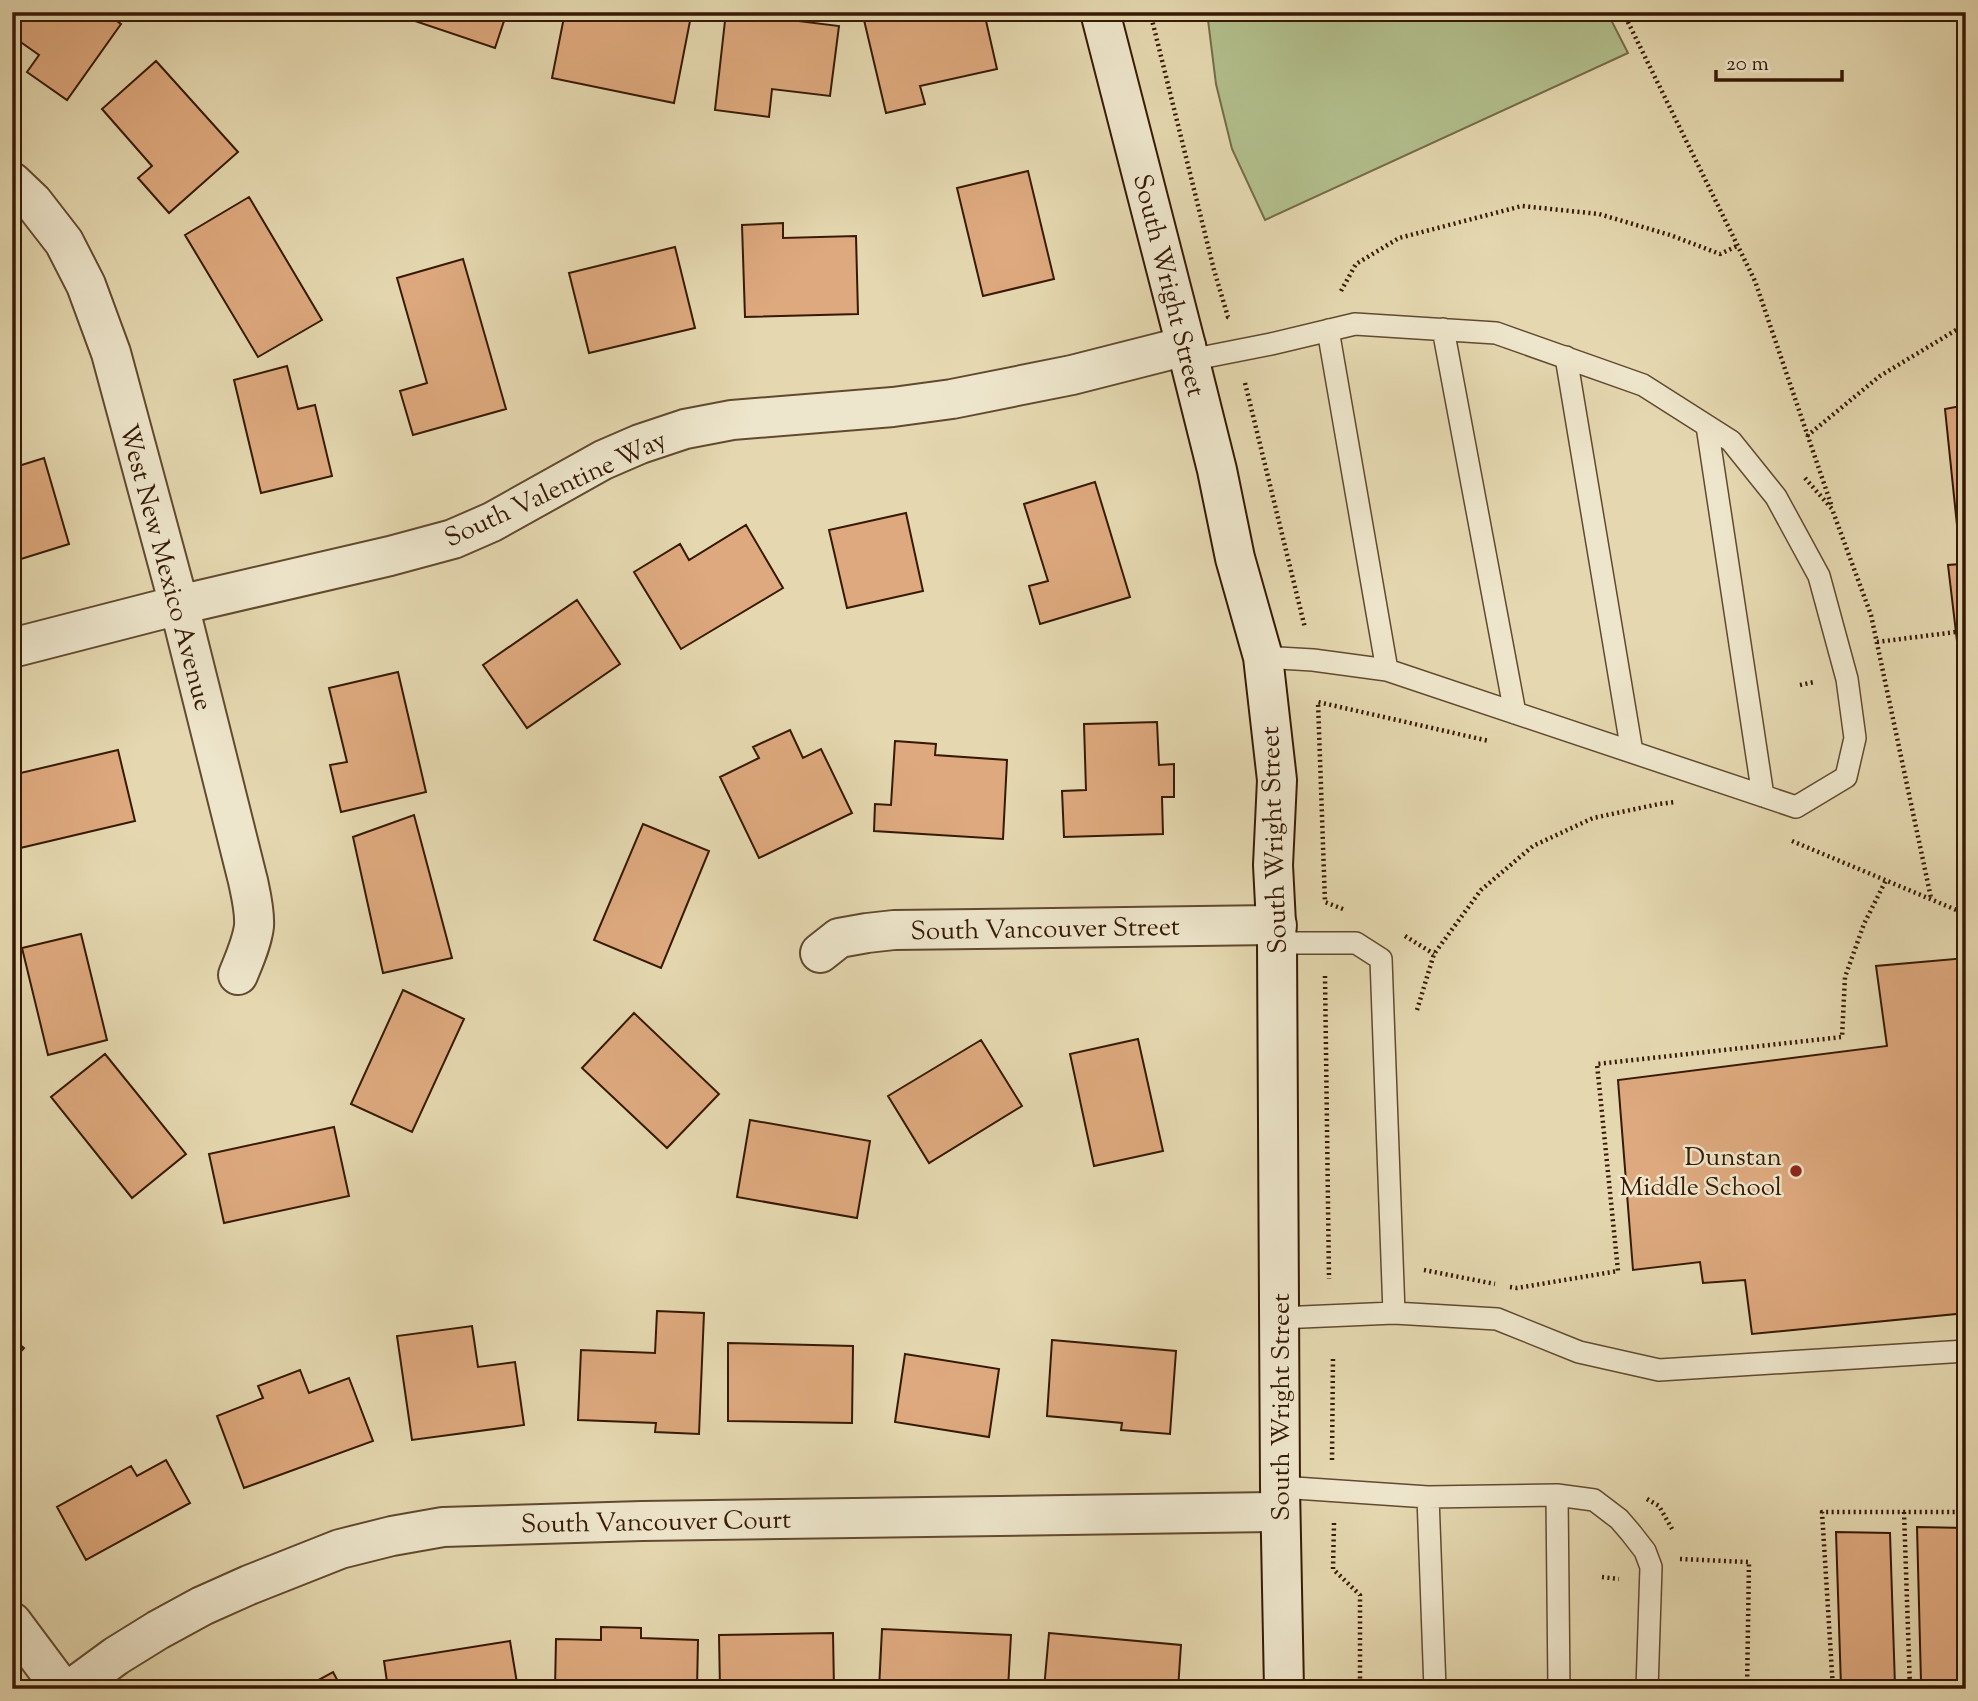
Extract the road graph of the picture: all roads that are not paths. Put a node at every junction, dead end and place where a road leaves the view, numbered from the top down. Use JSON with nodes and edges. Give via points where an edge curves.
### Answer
{"nodes":[{"id":1,"x":1100,"y":12,"type":"edge"},
{"id":2,"x":12,"y":182,"type":"edge"},
{"id":3,"x":1443,"y":329,"type":"junction"},
{"id":4,"x":1328,"y":330,"type":"junction"},
{"id":5,"x":1188,"y":353,"type":"junction"},
{"id":6,"x":1566,"y":358,"type":"junction"},
{"id":7,"x":1707,"y":426,"type":"junction"},
{"id":8,"x":179,"y":605,"type":"junction"},
{"id":9,"x":12,"y":648,"type":"edge"},
{"id":10,"x":1263,"y":657,"type":"junction"},
{"id":11,"x":1387,"y":670,"type":"junction"},
{"id":12,"x":1515,"y":713,"type":"junction"},
{"id":13,"x":1632,"y":752,"type":"junction"},
{"id":14,"x":1763,"y":796,"type":"junction"},
{"id":15,"x":1277,"y":934,"type":"junction"},
{"id":16,"x":820,"y":953,"type":"dead end"},
{"id":17,"x":238,"y":975,"type":"dead end"},
{"id":18,"x":1394,"y":1312,"type":"junction"},
{"id":19,"x":1279,"y":1318,"type":"junction"},
{"id":20,"x":1966,"y":1351,"type":"edge"},
{"id":21,"x":1428,"y":1496,"type":"junction"},
{"id":22,"x":1557,"y":1496,"type":"junction"},
{"id":23,"x":1280,"y":1500,"type":"junction"},
{"id":24,"x":12,"y":1622,"type":"edge"},
{"id":25,"x":62,"y":1689,"type":"edge"},
{"id":26,"x":71,"y":1689,"type":"edge"},
{"id":27,"x":1284,"y":1689,"type":"edge"},
{"id":28,"x":1435,"y":1689,"type":"edge"},
{"id":29,"x":1559,"y":1689,"type":"edge"},
{"id":30,"x":1647,"y":1689,"type":"edge"}],
"edges":[{"from":1,"to":5,"type":"street","name":"South Wright Street"},
{"from":2,"to":8,"type":"street","name":"West New Mexico Avenue","via":[[64,242],[86,285],[111,352]]},
{"from":3,"to":4,"type":"lane","via":[[1354,324]]},
{"from":3,"to":6,"type":"lane","via":[[1496,333]]},
{"from":3,"to":12,"type":"lane"},
{"from":4,"to":5,"type":"lane","via":[[1271,344]]},
{"from":4,"to":11,"type":"lane"},
{"from":5,"to":8,"type":"street","name":"South Valentine Way","via":[[952,400],[732,419],[685,429],[603,460],[453,539]]},
{"from":5,"to":10,"type":"street","name":"South Wright Street"},
{"from":6,"to":7,"type":"lane","via":[[1643,385]]},
{"from":6,"to":13,"type":"lane"},
{"from":7,"to":14,"type":"lane"},
{"from":7,"to":14,"type":"lane","via":[[1731,441],[1776,497],[1819,576],[1847,679],[1854,738],[1846,777],[1796,807]]},
{"from":8,"to":9,"type":"street","name":"South Valentine Way"},
{"from":8,"to":17,"type":"street","name":"West New Mexico Avenue","via":[[253,907],[254,927]]},
{"from":10,"to":11,"type":"lane"},
{"from":10,"to":15,"type":"street","name":"South Wright Street","via":[[1277,780],[1273,865]]},
{"from":11,"to":12,"type":"lane"},
{"from":12,"to":13,"type":"lane"},
{"from":13,"to":14,"type":"lane"},
{"from":15,"to":16,"type":"street","name":"South Vancouver Street","via":[[894,930],[839,938]]},
{"from":15,"to":18,"type":"lane","via":[[1356,943],[1381,959]]},
{"from":15,"to":19,"type":"street","name":"South Wright Street"},
{"from":18,"to":19,"type":"lane"},
{"from":18,"to":20,"type":"lane","via":[[1497,1319],[1579,1352],[1659,1370]]},
{"from":19,"to":23,"type":"street","name":"South Wright Street"},
{"from":21,"to":22,"type":"lane"},
{"from":21,"to":23,"type":"lane","via":[[1334,1490]]},
{"from":21,"to":28,"type":"lane"},
{"from":22,"to":29,"type":"lane"},
{"from":22,"to":30,"type":"lane","via":[[1594,1500],[1619,1518],[1645,1551],[1651,1567]]},
{"from":23,"to":26,"type":"street","name":"South Vancouver Court","via":[[443,1527],[340,1549],[250,1585],[158,1630]]},
{"from":23,"to":27,"type":"street","name":"South Wright Street"},
{"from":24,"to":25,"type":"street"}]}
